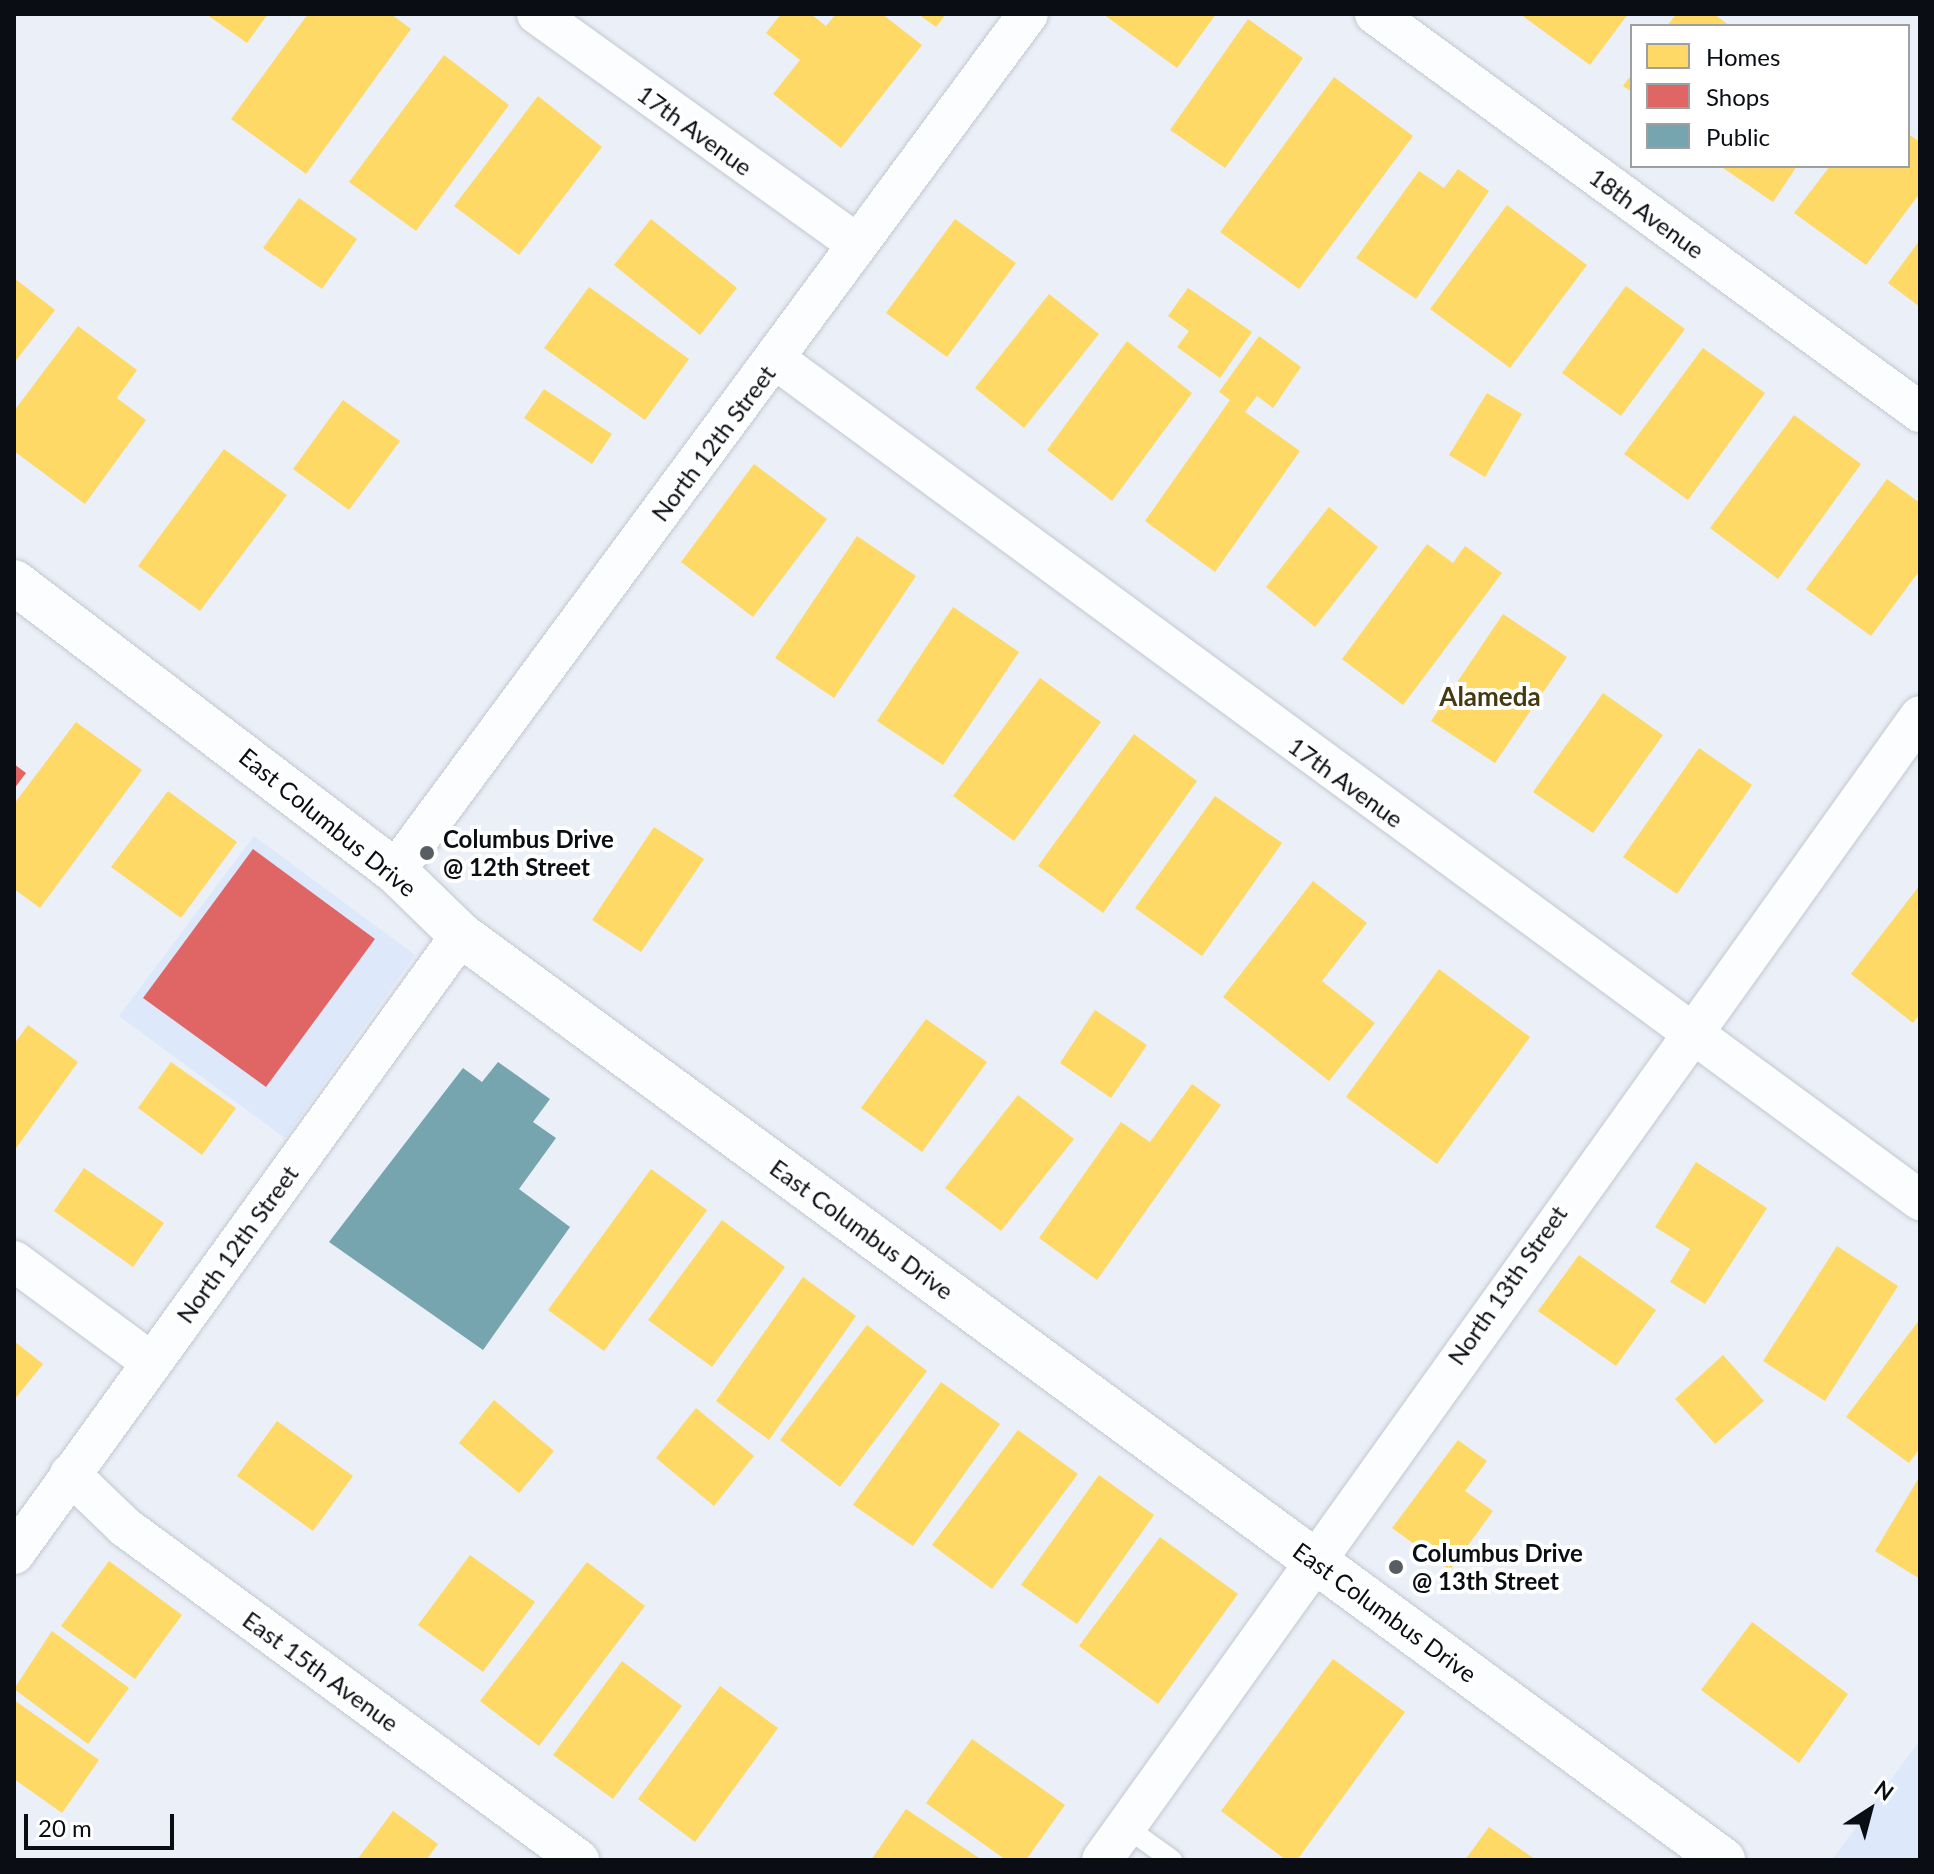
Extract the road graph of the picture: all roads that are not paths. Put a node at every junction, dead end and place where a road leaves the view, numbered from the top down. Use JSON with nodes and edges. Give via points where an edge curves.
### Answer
{"nodes":[{"id":1,"x":537,"y":14,"type":"edge"},
{"id":2,"x":1028,"y":14,"type":"edge"},
{"id":3,"x":1375,"y":14,"type":"edge"},
{"id":4,"x":856,"y":243,"type":"junction"},
{"id":5,"x":775,"y":359,"type":"junction"},
{"id":6,"x":1920,"y":412,"type":"edge"},
{"id":7,"x":14,"y":582,"type":"edge"},
{"id":8,"x":1920,"y":716,"type":"edge"},
{"id":9,"x":395,"y":871,"type":"junction"},
{"id":10,"x":461,"y":935,"type":"junction"},
{"id":11,"x":1688,"y":1031,"type":"junction"},
{"id":12,"x":1920,"y":1200,"type":"edge"},
{"id":13,"x":14,"y":1261,"type":"edge"},
{"id":14,"x":151,"y":1362,"type":"junction"},
{"id":15,"x":70,"y":1474,"type":"junction"},
{"id":16,"x":14,"y":1554,"type":"edge"},
{"id":17,"x":1313,"y":1559,"type":"junction"},
{"id":18,"x":1126,"y":1827,"type":"junction"},
{"id":19,"x":579,"y":1860,"type":"edge"},
{"id":20,"x":1102,"y":1860,"type":"edge"},
{"id":21,"x":1172,"y":1860,"type":"edge"},
{"id":22,"x":1723,"y":1860,"type":"edge"}],
"edges":[{"from":1,"to":4,"type":"street","name":"17th Avenue"},
{"from":2,"to":4,"type":"street","name":"North 12th Street"},
{"from":3,"to":6,"type":"street","name":"18th Avenue"},
{"from":4,"to":5,"type":"street","name":"North 12th Street"},
{"from":5,"to":9,"type":"street","name":"North 12th Street"},
{"from":5,"to":11,"type":"street","name":"17th Avenue"},
{"from":7,"to":9,"type":"main road","name":"East Columbus Drive"},
{"from":8,"to":11,"type":"street","name":"North 13th Street"},
{"from":9,"to":10,"type":"main road","name":"East Columbus Drive"},
{"from":10,"to":14,"type":"street","name":"North 12th Street"},
{"from":10,"to":17,"type":"main road","name":"East Columbus Drive"},
{"from":11,"to":12,"type":"street","name":"17th Avenue"},
{"from":11,"to":17,"type":"street","name":"North 13th Street"},
{"from":13,"to":14,"type":"street"},
{"from":14,"to":15,"type":"street","name":"North 12th Street"},
{"from":15,"to":16,"type":"street","name":"North 12th Street"},
{"from":15,"to":19,"type":"street","name":"East 15th Avenue","via":[[125,1527]]},
{"from":17,"to":18,"type":"street","name":"North 13th Street"},
{"from":17,"to":22,"type":"main road","name":"East Columbus Drive"},
{"from":18,"to":20,"type":"street","name":"North 13th Street"},
{"from":18,"to":21,"type":"lane"}]}
